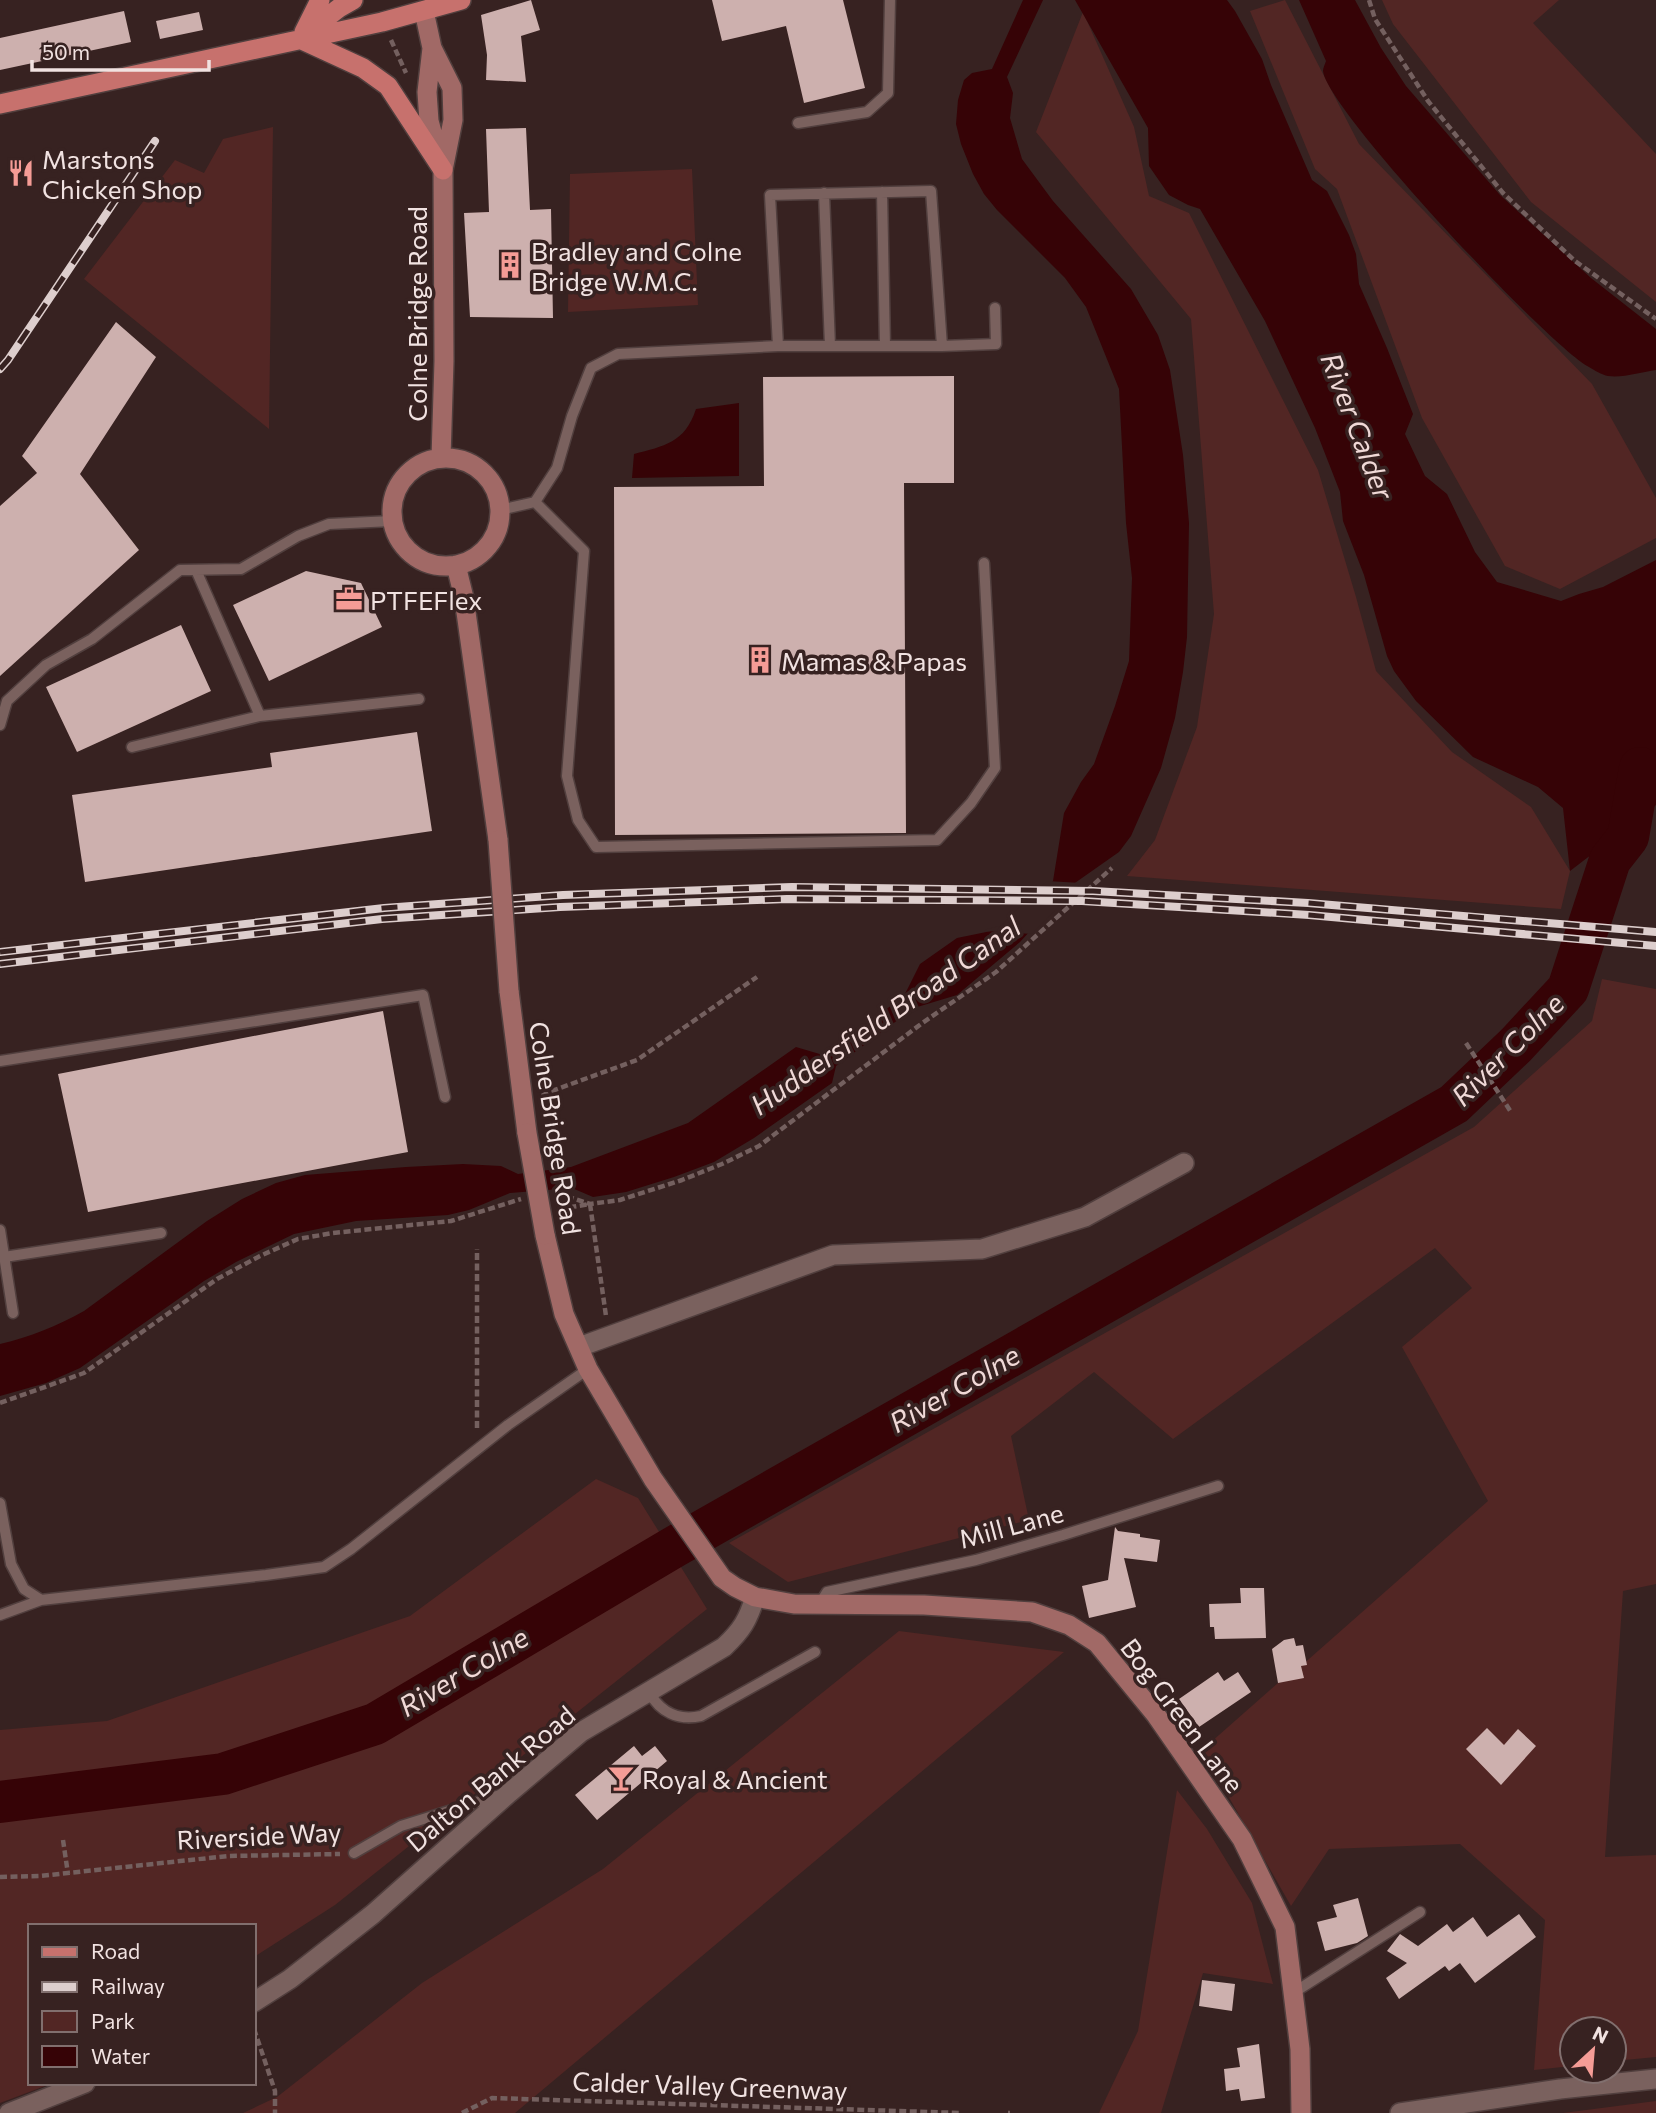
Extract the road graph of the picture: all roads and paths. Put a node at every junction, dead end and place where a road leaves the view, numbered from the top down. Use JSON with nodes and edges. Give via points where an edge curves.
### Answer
{"nodes":[{"id":1,"x":320,"y":0,"type":"edge"},
{"id":2,"x":353,"y":0,"type":"edge"},
{"id":3,"x":461,"y":0,"type":"edge"},
{"id":4,"x":890,"y":0,"type":"edge"},
{"id":5,"x":1369,"y":0,"type":"edge"},
{"id":6,"x":421,"y":6,"type":"edge"},
{"id":7,"x":300,"y":39,"type":"junction"},
{"id":8,"x":0,"y":104,"type":"edge"},
{"id":9,"x":798,"y":123,"type":"dead end"},
{"id":10,"x":443,"y":170,"type":"junction"},
{"id":11,"x":882,"y":192,"type":"junction"},
{"id":12,"x":824,"y":193,"type":"junction"},
{"id":13,"x":995,"y":308,"type":"dead end"},
{"id":14,"x":1656,"y":318,"type":"edge"},
{"id":15,"x":942,"y":345,"type":"junction"},
{"id":16,"x":778,"y":346,"type":"junction"},
{"id":17,"x":830,"y":346,"type":"junction"},
{"id":18,"x":885,"y":346,"type":"junction"},
{"id":19,"x":441,"y":458,"type":"junction"},
{"id":20,"x":535,"y":502,"type":"junction"},
{"id":21,"x":500,"y":510,"type":"junction"},
{"id":22,"x":393,"y":521,"type":"junction"},
{"id":23,"x":984,"y":563,"type":"dead end"},
{"id":24,"x":456,"y":565,"type":"junction"},
{"id":25,"x":196,"y":570,"type":"junction"},
{"id":26,"x":419,"y":699,"type":"dead end"},
{"id":27,"x":260,"y":716,"type":"junction"},
{"id":28,"x":0,"y":725,"type":"edge"},
{"id":29,"x":132,"y":747,"type":"dead end"},
{"id":30,"x":1112,"y":868,"type":"dead end"},
{"id":31,"x":757,"y":977,"type":"dead end"},
{"id":32,"x":1466,"y":1043,"type":"dead end"},
{"id":33,"x":0,"y":1061,"type":"edge"},
{"id":34,"x":445,"y":1097,"type":"dead end"},
{"id":35,"x":524,"y":1108,"type":"junction"},
{"id":36,"x":1511,"y":1112,"type":"dead end"},
{"id":37,"x":1184,"y":1163,"type":"dead end"},
{"id":38,"x":548,"y":1195,"type":"dead end"},
{"id":39,"x":524,"y":1198,"type":"dead end"},
{"id":40,"x":590,"y":1204,"type":"junction"},
{"id":41,"x":561,"y":1209,"type":"dead end"},
{"id":42,"x":0,"y":1230,"type":"edge"},
{"id":43,"x":161,"y":1233,"type":"dead end"},
{"id":44,"x":477,"y":1249,"type":"dead end"},
{"id":45,"x":4,"y":1257,"type":"junction"},
{"id":46,"x":13,"y":1313,"type":"dead end"},
{"id":47,"x":609,"y":1336,"type":"junction"},
{"id":48,"x":579,"y":1347,"type":"junction"},
{"id":49,"x":588,"y":1369,"type":"junction"},
{"id":50,"x":0,"y":1403,"type":"edge"},
{"id":51,"x":477,"y":1450,"type":"junction"},
{"id":52,"x":1218,"y":1486,"type":"dead end"},
{"id":53,"x":1,"y":1503,"type":"edge"},
{"id":54,"x":755,"y":1597,"type":"junction"},
{"id":55,"x":41,"y":1600,"type":"junction"},
{"id":56,"x":794,"y":1604,"type":"joint"},
{"id":57,"x":819,"y":1605,"type":"junction"},
{"id":58,"x":0,"y":1615,"type":"edge"},
{"id":59,"x":815,"y":1652,"type":"dead end"},
{"id":60,"x":649,"y":1692,"type":"junction"},
{"id":61,"x":509,"y":1793,"type":"junction"},
{"id":62,"x":62,"y":1840,"type":"dead end"},
{"id":63,"x":355,"y":1853,"type":"joint"},
{"id":64,"x":68,"y":1874,"type":"junction"},
{"id":65,"x":0,"y":1877,"type":"edge"},
{"id":66,"x":1420,"y":1912,"type":"dead end"},
{"id":67,"x":1293,"y":1993,"type":"junction"},
{"id":68,"x":256,"y":2001,"type":"edge"},
{"id":69,"x":256,"y":2035,"type":"edge"},
{"id":70,"x":1656,"y":2079,"type":"edge"},
{"id":71,"x":80,"y":2085,"type":"edge"},
{"id":72,"x":9,"y":2113,"type":"edge"},
{"id":73,"x":275,"y":2113,"type":"edge"},
{"id":74,"x":462,"y":2113,"type":"edge"},
{"id":75,"x":960,"y":2113,"type":"edge"},
{"id":76,"x":1301,"y":2113,"type":"edge"},
{"id":77,"x":1400,"y":2113,"type":"edge"}],
"edges":[{"from":1,"to":7,"type":"main road"},
{"from":2,"to":7,"type":"main road"},
{"from":3,"to":6,"type":"main road"},
{"from":4,"to":9,"type":"lane","via":[[888,93],[867,112]]},
{"from":5,"to":14,"type":"path","via":[[1376,19],[1428,101],[1503,193],[1575,261]]},
{"from":6,"to":7,"type":"main road","via":[[382,22]]},
{"from":6,"to":10,"type":"main road","name":"Colne Bridge Road","via":[[432,48],[429,121]]},
{"from":7,"to":8,"type":"main road"},
{"from":7,"to":10,"type":"main road","via":[[363,68],[388,86]]},
{"from":10,"to":19,"type":"main road","name":"Colne Bridge Road"},
{"from":11,"to":12,"type":"lane"},
{"from":11,"to":15,"type":"lane","via":[[931,191]]},
{"from":11,"to":18,"type":"lane"},
{"from":12,"to":16,"type":"lane","via":[[770,195]]},
{"from":12,"to":17,"type":"lane"},
{"from":13,"to":15,"type":"lane","via":[[996,344]]},
{"from":15,"to":18,"type":"lane"},
{"from":16,"to":17,"type":"lane"},
{"from":16,"to":20,"type":"lane","via":[[618,354],[590,368],[557,468]]},
{"from":17,"to":18,"type":"lane"},
{"from":19,"to":21,"type":"main road","name":"Colne Bridge Road","via":[[471,465],[486,476]]},
{"from":19,"to":22,"type":"main road","name":"Colne Bridge Road","via":[[420,465],[397,488]]},
{"from":20,"to":21,"type":"lane"},
{"from":20,"to":23,"type":"lane","via":[[584,551],[567,776],[578,820],[596,847],[937,840],[995,768]]},
{"from":21,"to":24,"type":"main road","via":[[496,532],[483,551]]},
{"from":22,"to":24,"type":"main road","via":[[408,551],[422,561]]},
{"from":22,"to":25,"type":"lane","via":[[329,524],[241,569]]},
{"from":24,"to":35,"type":"main road","name":"Colne Bridge Road","bridge":true,"via":[[498,840],[509,990]]},
{"from":25,"to":27,"type":"lane"},
{"from":25,"to":28,"type":"lane","via":[[180,570],[92,639],[46,665],[7,701]]},
{"from":26,"to":27,"type":"lane"},
{"from":27,"to":29,"type":"lane"},
{"from":30,"to":40,"type":"path","via":[[996,972],[759,1146],[682,1180],[621,1200]]},
{"from":31,"to":35,"type":"path","via":[[637,1060],[550,1092]]},
{"from":32,"to":36,"type":"path"},
{"from":33,"to":34,"type":"lane","via":[[423,995]]},
{"from":35,"to":48,"type":"main road","name":"Colne Bridge Road","bridge":true,"via":[[545,1236],[565,1314]]},
{"from":37,"to":47,"type":"street","via":[[1085,1217],[982,1249],[833,1255]]},
{"from":38,"to":40,"type":"path","via":[[560,1193]]},
{"from":39,"to":50,"type":"path","via":[[451,1221],[298,1239],[217,1279],[84,1373]]},
{"from":40,"to":41,"type":"path"},
{"from":40,"to":47,"type":"path"},
{"from":42,"to":45,"type":"lane"},
{"from":43,"to":45,"type":"lane"},
{"from":44,"to":51,"type":"path"},
{"from":45,"to":46,"type":"lane"},
{"from":47,"to":48,"type":"street"},
{"from":48,"to":49,"type":"main road","name":"Colne Bridge Road"},
{"from":49,"to":51,"type":"lane"},
{"from":49,"to":54,"type":"main road","name":"Colne Bridge Road","via":[[653,1479],[722,1578]]},
{"from":51,"to":55,"type":"lane","via":[[324,1567]]},
{"from":52,"to":57,"type":"lane","name":"Mill Lane","via":[[976,1560],[827,1592]]},
{"from":53,"to":55,"type":"lane","via":[[11,1564],[24,1589]]},
{"from":54,"to":56,"type":"main road","name":"Colne Bridge Road"},
{"from":54,"to":60,"type":"street","name":"Dalton Bank Road","via":[[748,1620],[724,1647]]},
{"from":55,"to":58,"type":"lane"},
{"from":56,"to":57,"type":"main road","name":"Bog Green Lane"},
{"from":57,"to":67,"type":"main road","name":"Bog Green Lane","via":[[1032,1612],[1069,1625],[1097,1643],[1156,1714],[1242,1839],[1285,1927]]},
{"from":59,"to":60,"type":"lane","via":[[701,1716],[685,1718],[663,1710]]},
{"from":60,"to":61,"type":"street","name":"Dalton Bank Road","via":[[581,1732]]},
{"from":61,"to":63,"type":"lane","name":"Riverside Way","via":[[401,1826]]},
{"from":61,"to":68,"type":"street","name":"Dalton Bank Road","via":[[373,1914]]},
{"from":62,"to":64,"type":"path"},
{"from":63,"to":64,"type":"path","name":"Riverside Way","via":[[228,1856]]},
{"from":64,"to":65,"type":"path","name":"Riverside Way"},
{"from":66,"to":67,"type":"lane"},
{"from":67,"to":76,"type":"main road","name":"Bog Green Lane"},
{"from":69,"to":73,"type":"path","via":[[275,2091]]},
{"from":70,"to":77,"type":"street"},
{"from":71,"to":72,"type":"street"},
{"from":74,"to":75,"type":"path","name":"Calder Valley Greenway","via":[[492,2098]]}]}
